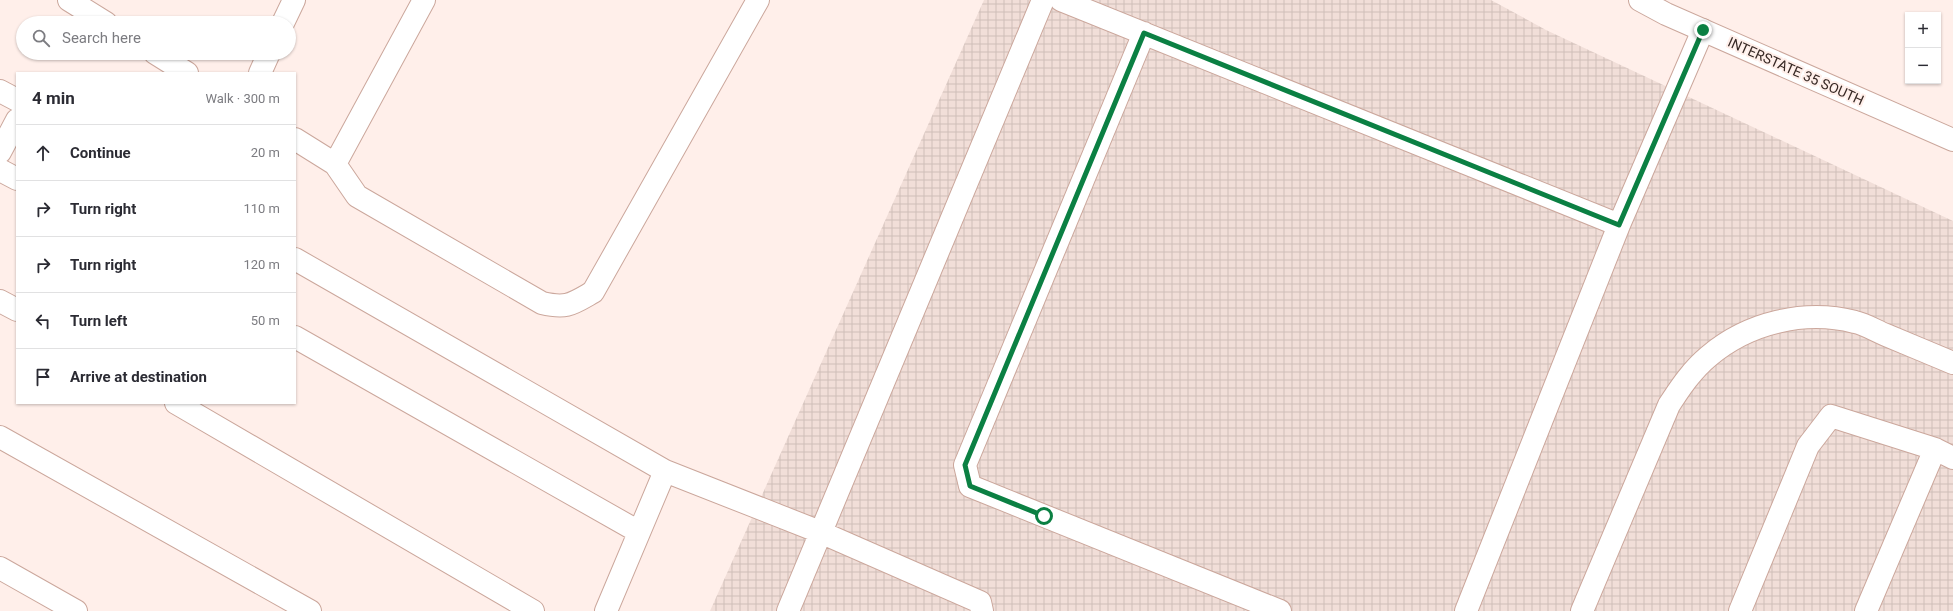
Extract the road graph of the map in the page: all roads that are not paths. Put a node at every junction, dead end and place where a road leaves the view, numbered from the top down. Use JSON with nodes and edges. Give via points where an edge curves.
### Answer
{"nodes":[{"id":1,"x":69,"y":0,"type":"edge"},
{"id":2,"x":294,"y":0,"type":"edge"},
{"id":3,"x":424,"y":0,"type":"edge"},
{"id":4,"x":758,"y":0,"type":"edge"},
{"id":5,"x":1043,"y":0,"type":"edge"},
{"id":6,"x":1061,"y":0,"type":"edge"},
{"id":7,"x":1640,"y":0,"type":"edge"},
{"id":8,"x":95,"y":16,"type":"edge"},
{"id":9,"x":286,"y":16,"type":"edge"},
{"id":10,"x":1703,"y":30,"type":"junction"},
{"id":11,"x":1144,"y":33,"type":"junction"},
{"id":12,"x":166,"y":60,"type":"edge"},
{"id":13,"x":266,"y":60,"type":"edge"},
{"id":14,"x":185,"y":72,"type":"edge"},
{"id":15,"x":260,"y":72,"type":"edge"},
{"id":16,"x":0,"y":91,"type":"edge"},
{"id":17,"x":16,"y":99,"type":"edge"},
{"id":18,"x":16,"y":122,"type":"edge"},
{"id":19,"x":296,"y":140,"type":"edge"},
{"id":20,"x":1953,"y":140,"type":"edge"},
{"id":21,"x":0,"y":152,"type":"edge"},
{"id":22,"x":335,"y":164,"type":"junction"},
{"id":23,"x":0,"y":170,"type":"edge"},
{"id":24,"x":16,"y":178,"type":"edge"},
{"id":25,"x":1619,"y":225,"type":"junction"},
{"id":26,"x":296,"y":260,"type":"edge"},
{"id":27,"x":0,"y":300,"type":"edge"},
{"id":28,"x":16,"y":309,"type":"edge"},
{"id":29,"x":296,"y":338,"type":"edge"},
{"id":30,"x":1953,"y":363,"type":"edge"},
{"id":31,"x":178,"y":404,"type":"edge"},
{"id":32,"x":0,"y":437,"type":"edge"},
{"id":33,"x":1944,"y":453,"type":"edge"},
{"id":34,"x":665,"y":471,"type":"junction"},
{"id":35,"x":639,"y":532,"type":"junction"},
{"id":36,"x":820,"y":532,"type":"junction"},
{"id":37,"x":0,"y":568,"type":"edge"},
{"id":38,"x":76,"y":611,"type":"edge"},
{"id":39,"x":310,"y":611,"type":"edge"},
{"id":40,"x":533,"y":611,"type":"edge"},
{"id":41,"x":606,"y":611,"type":"edge"},
{"id":42,"x":788,"y":611,"type":"edge"},
{"id":43,"x":982,"y":611,"type":"edge"},
{"id":44,"x":1280,"y":611,"type":"edge"},
{"id":45,"x":1466,"y":611,"type":"edge"},
{"id":46,"x":1582,"y":611,"type":"edge"},
{"id":47,"x":1740,"y":611,"type":"edge"},
{"id":48,"x":1866,"y":611,"type":"edge"}],
"edges":[{"from":1,"to":8,"type":"main road"},
{"from":2,"to":9,"type":"main road"},
{"from":3,"to":22,"type":"main road"},
{"from":4,"to":22,"type":"main road","via":[[593,292],[573,303],[559,307],[542,303],[357,196]]},
{"from":5,"to":36,"type":"main road"},
{"from":6,"to":11,"type":"main road"},
{"from":7,"to":10,"type":"main road","name":"INTERSTATE 35 SOUTH"},
{"from":10,"to":20,"type":"main road","name":"INTERSTATE 35 SOUTH"},
{"from":10,"to":25,"type":"main road"},
{"from":11,"to":25,"type":"main road"},
{"from":11,"to":44,"type":"main road","via":[[965,465],[970,486]]},
{"from":12,"to":14,"type":"main road"},
{"from":13,"to":15,"type":"main road"},
{"from":16,"to":17,"type":"main road"},
{"from":18,"to":21,"type":"main road"},
{"from":19,"to":22,"type":"main road"},
{"from":23,"to":24,"type":"main road"},
{"from":25,"to":45,"type":"main road"},
{"from":26,"to":34,"type":"main road"},
{"from":27,"to":28,"type":"main road"},
{"from":29,"to":35,"type":"main road"},
{"from":30,"to":46,"type":"main road","via":[[1855,322],[1821,318],[1789,319],[1760,326],[1732,339],[1703,361],[1685,381],[1669,406]]},
{"from":31,"to":40,"type":"main road"},
{"from":32,"to":39,"type":"main road"},
{"from":33,"to":47,"type":"main road","via":[[1831,416],[1808,446]]},
{"from":33,"to":48,"type":"main road"},
{"from":34,"to":35,"type":"main road"},
{"from":34,"to":36,"type":"main road"},
{"from":35,"to":41,"type":"main road"},
{"from":36,"to":42,"type":"main road"},
{"from":36,"to":43,"type":"main road","via":[[980,602]]},
{"from":37,"to":38,"type":"main road"}]}
